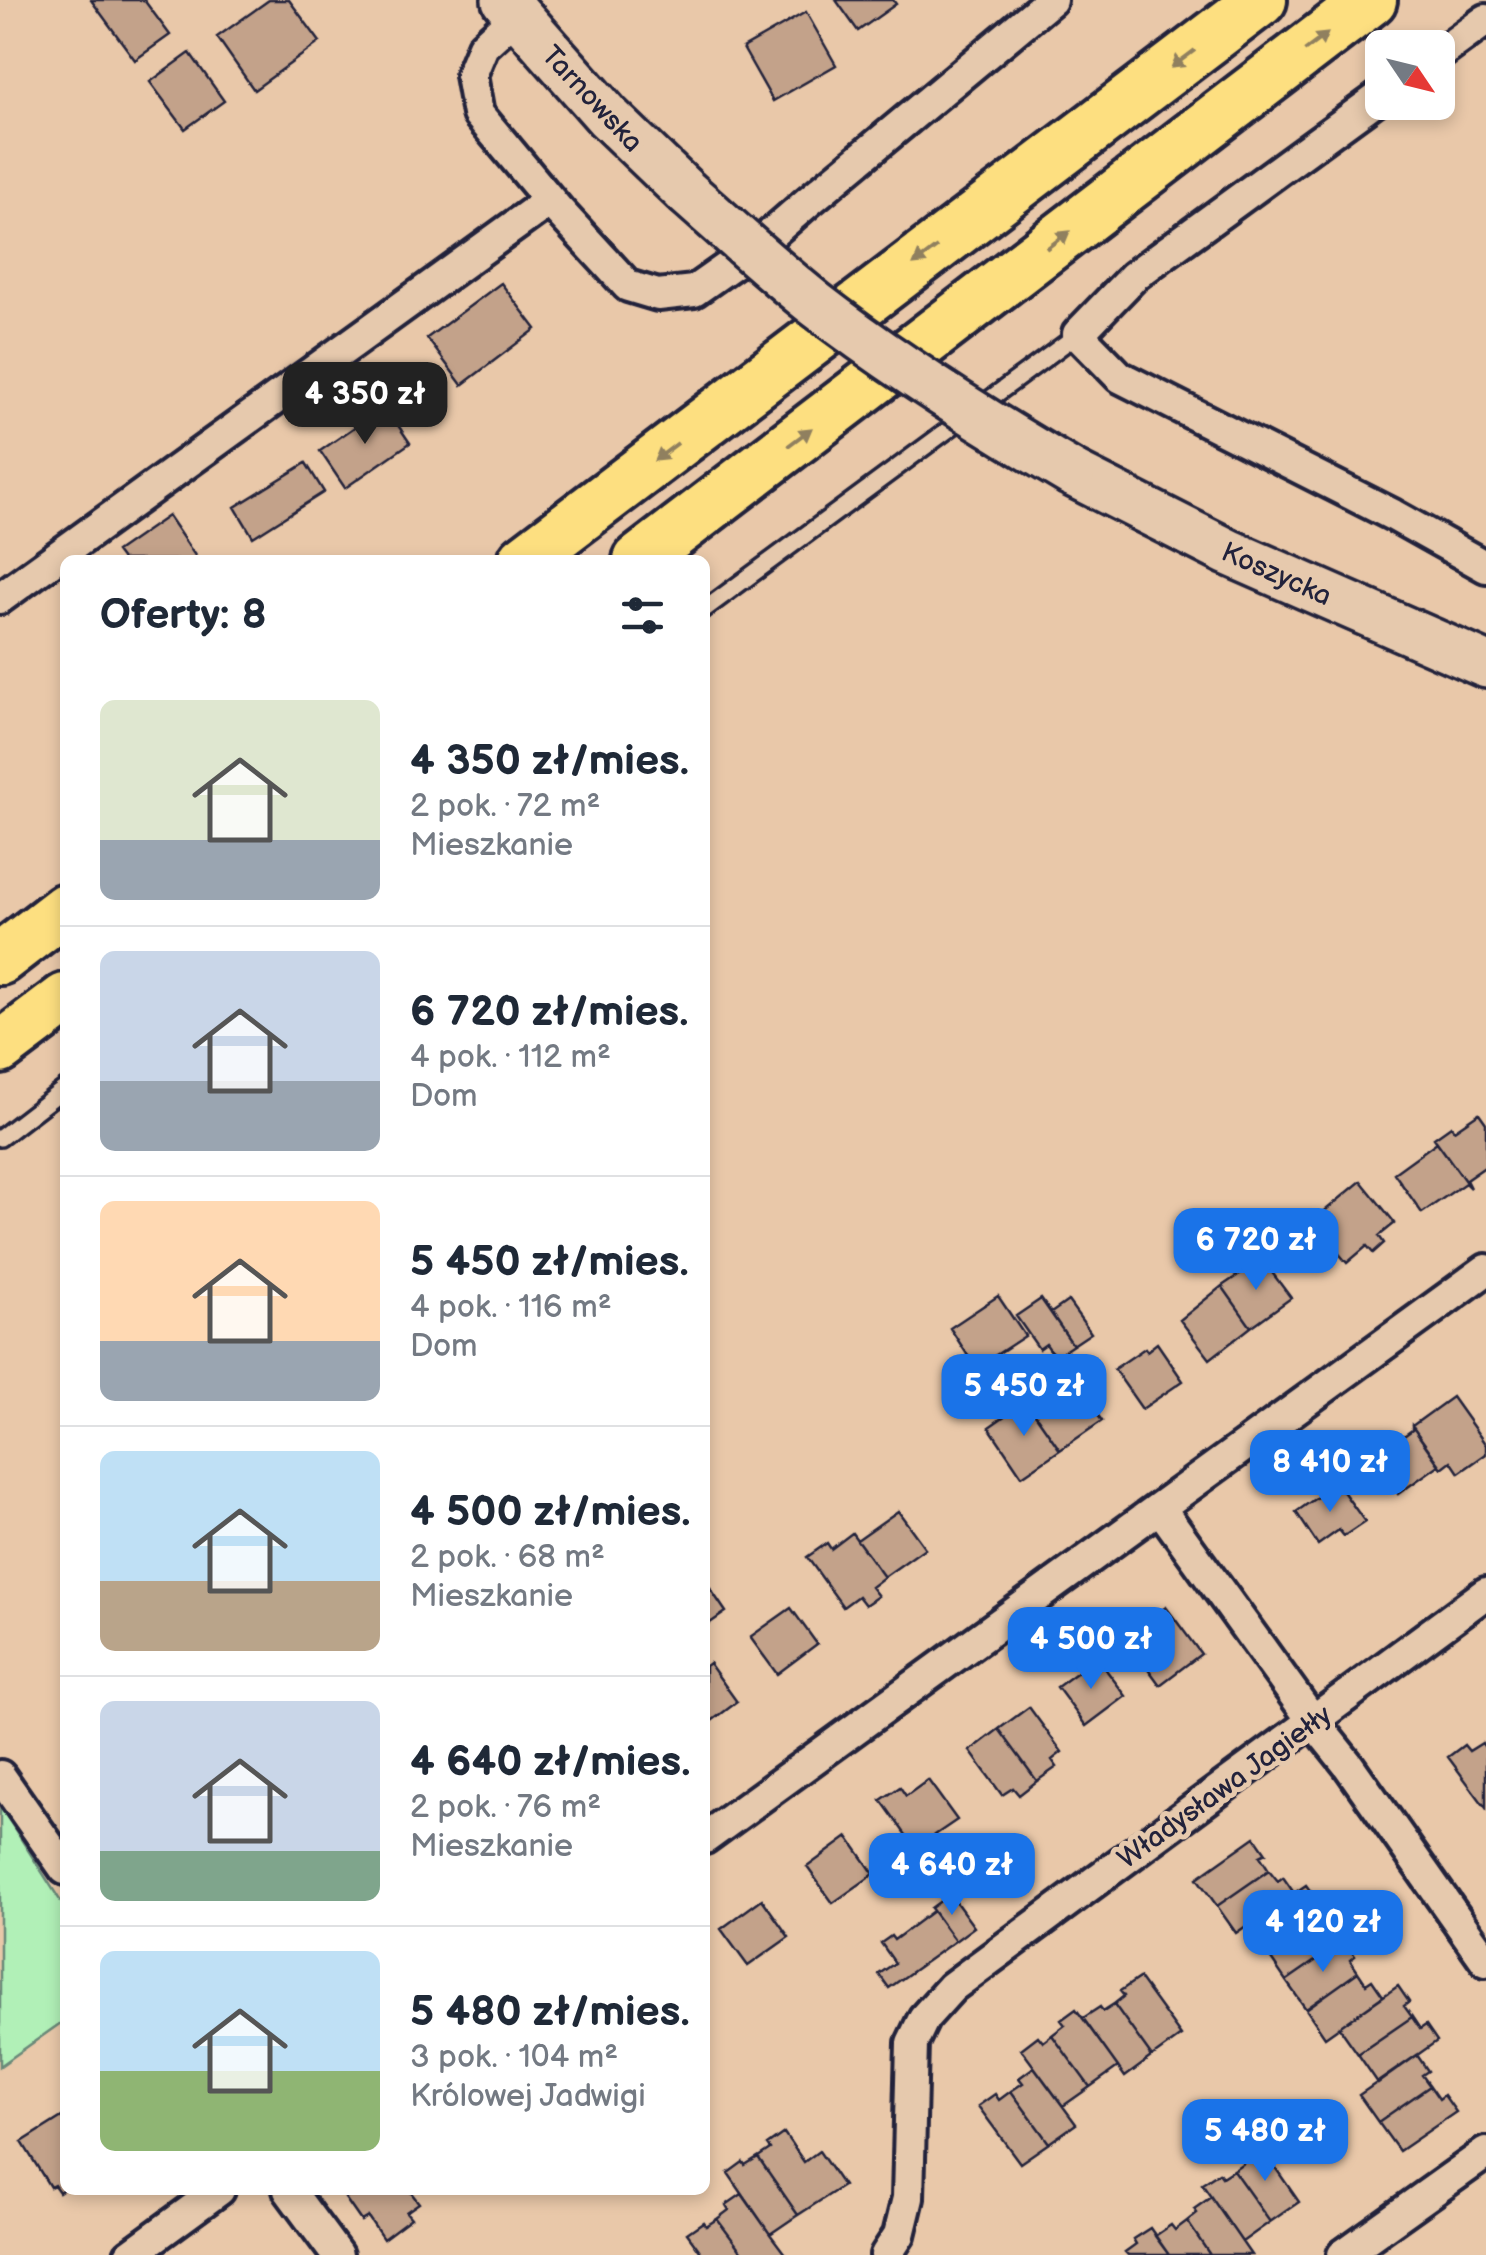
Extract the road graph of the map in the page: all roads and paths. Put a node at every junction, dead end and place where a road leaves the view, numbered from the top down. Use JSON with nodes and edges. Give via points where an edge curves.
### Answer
{"nodes":[{"id":1,"x":1051,"y":0,"type":"edge"},
{"id":2,"x":1261,"y":0,"type":"edge"},
{"id":3,"x":1371,"y":0,"type":"edge"},
{"id":4,"x":510,"y":7,"type":"edge"},
{"id":5,"x":1486,"y":20,"type":"edge"},
{"id":6,"x":1455,"y":43,"type":"edge"},
{"id":7,"x":1365,"y":107,"type":"edge"},
{"id":8,"x":550,"y":200,"type":"junction"},
{"id":9,"x":1078,"y":334,"type":"junction"},
{"id":10,"x":1072,"y":473,"type":"joint"},
{"id":11,"x":531,"y":555,"type":"edge"},
{"id":12,"x":646,"y":555,"type":"edge"},
{"id":13,"x":1486,"y":567,"type":"edge"},
{"id":14,"x":0,"y":598,"type":"edge"},
{"id":15,"x":710,"y":605,"type":"edge"},
{"id":16,"x":1486,"y":665,"type":"edge"},
{"id":17,"x":60,"y":913,"type":"edge"},
{"id":18,"x":0,"y":958,"type":"edge"},
{"id":19,"x":60,"y":1003,"type":"edge"},
{"id":20,"x":0,"y":1048,"type":"edge"},
{"id":21,"x":60,"y":1092,"type":"edge"},
{"id":22,"x":0,"y":1138,"type":"edge"},
{"id":23,"x":1486,"y":1270,"type":"edge"},
{"id":24,"x":1160,"y":1508,"type":"junction"},
{"id":25,"x":1486,"y":1593,"type":"edge"},
{"id":26,"x":1313,"y":1721,"type":"junction"},
{"id":27,"x":0,"y":1776,"type":"edge"},
{"id":28,"x":710,"y":1834,"type":"edge"},
{"id":29,"x":60,"y":1863,"type":"edge"},
{"id":30,"x":1486,"y":1961,"type":"edge"},
{"id":31,"x":1486,"y":2153,"type":"edge"},
{"id":32,"x":212,"y":2195,"type":"edge"},
{"id":33,"x":294,"y":2195,"type":"edge"},
{"id":34,"x":130,"y":2255,"type":"edge"},
{"id":35,"x":338,"y":2255,"type":"edge"},
{"id":36,"x":886,"y":2255,"type":"edge"},
{"id":37,"x":1342,"y":2255,"type":"edge"}],
"edges":[{"from":1,"to":8,"type":"street","via":[[755,248],[694,291],[658,295],[628,286]]},
{"from":2,"to":11,"type":"main road","one_way":true},
{"from":12,"to":3,"type":"main road","one_way":true},
{"from":4,"to":8,"type":"street","via":[[472,75],[478,114]]},
{"from":4,"to":10,"type":"street","name":"Tarnowska","bridge":true,"via":[[607,116],[814,303]]},
{"from":5,"to":6,"type":"street"},
{"from":7,"to":9,"type":"street","via":[[1134,276]]},
{"from":8,"to":14,"type":"street"},
{"from":9,"to":13,"type":"street","via":[[1120,377]]},
{"from":9,"to":15,"type":"lane"},
{"from":10,"to":16,"type":"street","name":"Koszycka","via":[[1228,552]]},
{"from":17,"to":18,"type":"main road"},
{"from":19,"to":20,"type":"main road"},
{"from":21,"to":22,"type":"lane"},
{"from":23,"to":24,"type":"street"},
{"from":24,"to":26,"type":"street"},
{"from":24,"to":28,"type":"street"},
{"from":25,"to":26,"type":"street","name":"Władysława Jagiełły"},
{"from":26,"to":30,"type":"street"},
{"from":26,"to":36,"type":"street","name":"Władysława Jagiełły","via":[[952,1988],[924,2018],[912,2043],[908,2198],[900,2234]]},
{"from":27,"to":29,"type":"street"},
{"from":31,"to":37,"type":"street"},
{"from":32,"to":34,"type":"street"},
{"from":33,"to":35,"type":"street"}]}
